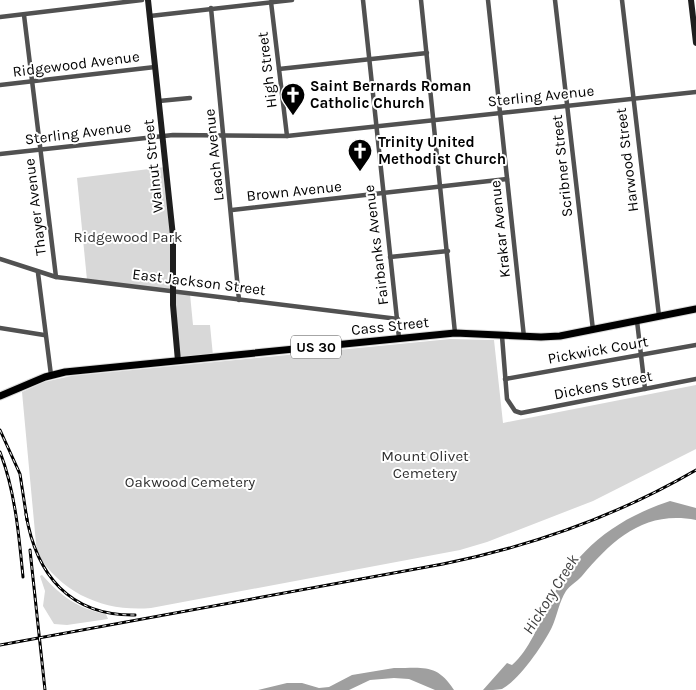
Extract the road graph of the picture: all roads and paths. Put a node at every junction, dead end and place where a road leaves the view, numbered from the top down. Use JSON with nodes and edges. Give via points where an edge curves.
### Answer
{"nodes":[{"id":1,"x":142,"y":0,"type":"edge"},
{"id":2,"x":148,"y":0,"type":"edge"},
{"id":3,"x":216,"y":0,"type":"edge"},
{"id":4,"x":285,"y":0,"type":"edge"},
{"id":5,"x":292,"y":0,"type":"edge"},
{"id":6,"x":363,"y":0,"type":"edge"},
{"id":7,"x":421,"y":0,"type":"edge"},
{"id":8,"x":488,"y":0,"type":"edge"},
{"id":9,"x":555,"y":0,"type":"edge"},
{"id":10,"x":622,"y":0,"type":"edge"},
{"id":11,"x":691,"y":0,"type":"edge"},
{"id":12,"x":271,"y":2,"type":"junction"},
{"id":13,"x":214,"y":8,"type":"junction"},
{"id":14,"x":24,"y":15,"type":"junction"},
{"id":15,"x":150,"y":16,"type":"junction"},
{"id":16,"x":0,"y":17,"type":"edge"},
{"id":17,"x":696,"y":43,"type":"edge"},
{"id":18,"x":427,"y":53,"type":"junction"},
{"id":19,"x":369,"y":60,"type":"junction"},
{"id":20,"x":156,"y":67,"type":"junction"},
{"id":21,"x":279,"y":69,"type":"junction"},
{"id":22,"x":33,"y":82,"type":"junction"},
{"id":23,"x":0,"y":85,"type":"edge"},
{"id":24,"x":696,"y":92,"type":"edge"},
{"id":25,"x":190,"y":98,"type":"dead end"},
{"id":26,"x":633,"y":99,"type":"junction"},
{"id":27,"x":158,"y":101,"type":"junction"},
{"id":28,"x":568,"y":106,"type":"junction"},
{"id":29,"x":500,"y":114,"type":"junction"},
{"id":30,"x":433,"y":121,"type":"junction"},
{"id":31,"x":376,"y":126,"type":"junction"},
{"id":32,"x":162,"y":136,"type":"junction"},
{"id":33,"x":225,"y":136,"type":"junction"},
{"id":34,"x":287,"y":136,"type":"junction"},
{"id":35,"x":41,"y":150,"type":"junction"},
{"id":36,"x":0,"y":154,"type":"edge"},
{"id":37,"x":507,"y":179,"type":"junction"},
{"id":38,"x":440,"y":187,"type":"junction"},
{"id":39,"x":383,"y":193,"type":"junction"},
{"id":40,"x":232,"y":210,"type":"junction"},
{"id":41,"x":448,"y":251,"type":"junction"},
{"id":42,"x":390,"y":257,"type":"junction"},
{"id":43,"x":0,"y":259,"type":"edge"},
{"id":44,"x":38,"y":273,"type":"junction"},
{"id":45,"x":56,"y":277,"type":"junction"},
{"id":46,"x":173,"y":291,"type":"junction"},
{"id":47,"x":240,"y":300,"type":"junction"},
{"id":48,"x":696,"y":309,"type":"edge"},
{"id":49,"x":658,"y":316,"type":"junction"},
{"id":50,"x":398,"y":319,"type":"junction"},
{"id":51,"x":636,"y":321,"type":"junction"},
{"id":52,"x":0,"y":328,"type":"edge"},
{"id":53,"x":593,"y":330,"type":"junction"},
{"id":54,"x":455,"y":333,"type":"junction"},
{"id":55,"x":44,"y":335,"type":"junction"},
{"id":56,"x":502,"y":336,"type":"junction"},
{"id":57,"x":524,"y":337,"type":"junction"},
{"id":58,"x":400,"y":338,"type":"junction"},
{"id":59,"x":696,"y":345,"type":"edge"},
{"id":60,"x":640,"y":356,"type":"junction"},
{"id":61,"x":178,"y":360,"type":"junction"},
{"id":62,"x":48,"y":376,"type":"junction"},
{"id":63,"x":505,"y":379,"type":"junction"},
{"id":64,"x":696,"y":379,"type":"edge"},
{"id":65,"x":645,"y":389,"type":"junction"},
{"id":66,"x":0,"y":396,"type":"edge"}],
"edges":[{"from":1,"to":14,"type":"street"},
{"from":2,"to":15,"type":"street","name":"Walnut Street"},
{"from":3,"to":13,"type":"street","name":"Leach Avenue"},
{"from":4,"to":5,"type":"street"},
{"from":4,"to":12,"type":"street"},
{"from":6,"to":19,"type":"street","name":"Fairbanks Avenue"},
{"from":7,"to":18,"type":"street"},
{"from":8,"to":29,"type":"street","name":"Krakar Avenue"},
{"from":9,"to":28,"type":"street","name":"Scribner Street"},
{"from":10,"to":26,"type":"street","name":"Harwood Street"},
{"from":11,"to":17,"type":"street"},
{"from":12,"to":13,"type":"street"},
{"from":12,"to":21,"type":"street","name":"High Street"},
{"from":13,"to":15,"type":"street"},
{"from":13,"to":33,"type":"street","name":"Leach Avenue"},
{"from":14,"to":16,"type":"street"},
{"from":14,"to":22,"type":"street","name":"Thayer Avenue"},
{"from":15,"to":20,"type":"street","name":"Walnut Street"},
{"from":18,"to":19,"type":"street"},
{"from":18,"to":30,"type":"street"},
{"from":19,"to":21,"type":"street"},
{"from":19,"to":31,"type":"street","name":"Fairbanks Avenue"},
{"from":20,"to":22,"type":"street","name":"Ridgewood Avenue"},
{"from":20,"to":27,"type":"street","name":"Walnut Street"},
{"from":21,"to":34,"type":"street","name":"High Street"},
{"from":22,"to":23,"type":"street","name":"Ridgewood Avenue"},
{"from":22,"to":35,"type":"street","name":"Thayer Avenue"},
{"from":24,"to":26,"type":"street","name":"Sterling Avenue"},
{"from":25,"to":27,"type":"street"},
{"from":26,"to":28,"type":"street","name":"Sterling Avenue"},
{"from":26,"to":49,"type":"street","name":"Harwood Street"},
{"from":27,"to":32,"type":"street","name":"Walnut Street"},
{"from":28,"to":29,"type":"street","name":"Sterling Avenue"},
{"from":28,"to":53,"type":"street","name":"Scribner Street"},
{"from":29,"to":30,"type":"street","name":"Sterling Avenue"},
{"from":29,"to":37,"type":"street","name":"Krakar Avenue"},
{"from":30,"to":31,"type":"street","name":"Sterling Avenue"},
{"from":30,"to":38,"type":"street"},
{"from":31,"to":34,"type":"street","name":"Sterling Avenue"},
{"from":31,"to":39,"type":"street","name":"Fairbanks Avenue"},
{"from":32,"to":33,"type":"street","name":"Sterling Avenue"},
{"from":32,"to":35,"type":"street","name":"Sterling Avenue"},
{"from":32,"to":46,"type":"street","name":"Walnut Street","via":[[173,236]]},
{"from":33,"to":34,"type":"street","name":"Sterling Avenue"},
{"from":33,"to":40,"type":"street","name":"Leach Avenue"},
{"from":35,"to":36,"type":"street","name":"Sterling Avenue"},
{"from":35,"to":45,"type":"street","name":"Thayer Avenue"},
{"from":37,"to":38,"type":"street","name":"Brown Avenue"},
{"from":37,"to":57,"type":"street","name":"Krakar Avenue"},
{"from":38,"to":39,"type":"street","name":"Brown Avenue"},
{"from":38,"to":41,"type":"street"},
{"from":39,"to":40,"type":"street","name":"Brown Avenue"},
{"from":39,"to":42,"type":"street","name":"Fairbanks Avenue"},
{"from":40,"to":47,"type":"street","name":"Leach Avenue"},
{"from":41,"to":42,"type":"street"},
{"from":41,"to":54,"type":"street"},
{"from":42,"to":50,"type":"street","name":"Fairbanks Avenue"},
{"from":43,"to":44,"type":"street","name":"East Jackson Street"},
{"from":44,"to":45,"type":"street","name":"East Jackson Street"},
{"from":44,"to":55,"type":"street"},
{"from":45,"to":46,"type":"street","name":"East Jackson Street"},
{"from":46,"to":47,"type":"street","name":"East Jackson Street"},
{"from":46,"to":61,"type":"street","name":"Walnut Street"},
{"from":47,"to":50,"type":"street","name":"East Jackson Street"},
{"from":48,"to":49,"type":"main road","name":"Cass Street","number":"US 30"},
{"from":49,"to":51,"type":"main road","name":"Cass Street","number":"US 30"},
{"from":50,"to":58,"type":"street","name":"Fairbanks Avenue"},
{"from":51,"to":53,"type":"main road","name":"Cass Street","number":"US 30"},
{"from":51,"to":60,"type":"street"},
{"from":52,"to":55,"type":"street"},
{"from":53,"to":57,"type":"main road","name":"Cass Street","number":"US 30","via":[[560,336]]},
{"from":54,"to":56,"type":"main road","name":"Cass Street","number":"US 30"},
{"from":54,"to":58,"type":"main road","name":"Cass Street","number":"US 30"},
{"from":55,"to":62,"type":"street"},
{"from":56,"to":57,"type":"main road","name":"Cass Street","number":"US 30"},
{"from":56,"to":63,"type":"street"},
{"from":58,"to":61,"type":"main road","name":"Cass Street","number":"US 30"},
{"from":59,"to":60,"type":"street","name":"Pickwick Court"},
{"from":60,"to":63,"type":"street","name":"Pickwick Court"},
{"from":60,"to":65,"type":"street"},
{"from":61,"to":62,"type":"main road","name":"Cass Street","number":"US 30"},
{"from":62,"to":66,"type":"main road","name":"Cass Street","number":"US 30"},
{"from":63,"to":65,"type":"street","name":"Dickens Street","via":[[507,399],[514,411],[527,412]]},
{"from":64,"to":65,"type":"street","name":"Dickens Street"}]}
